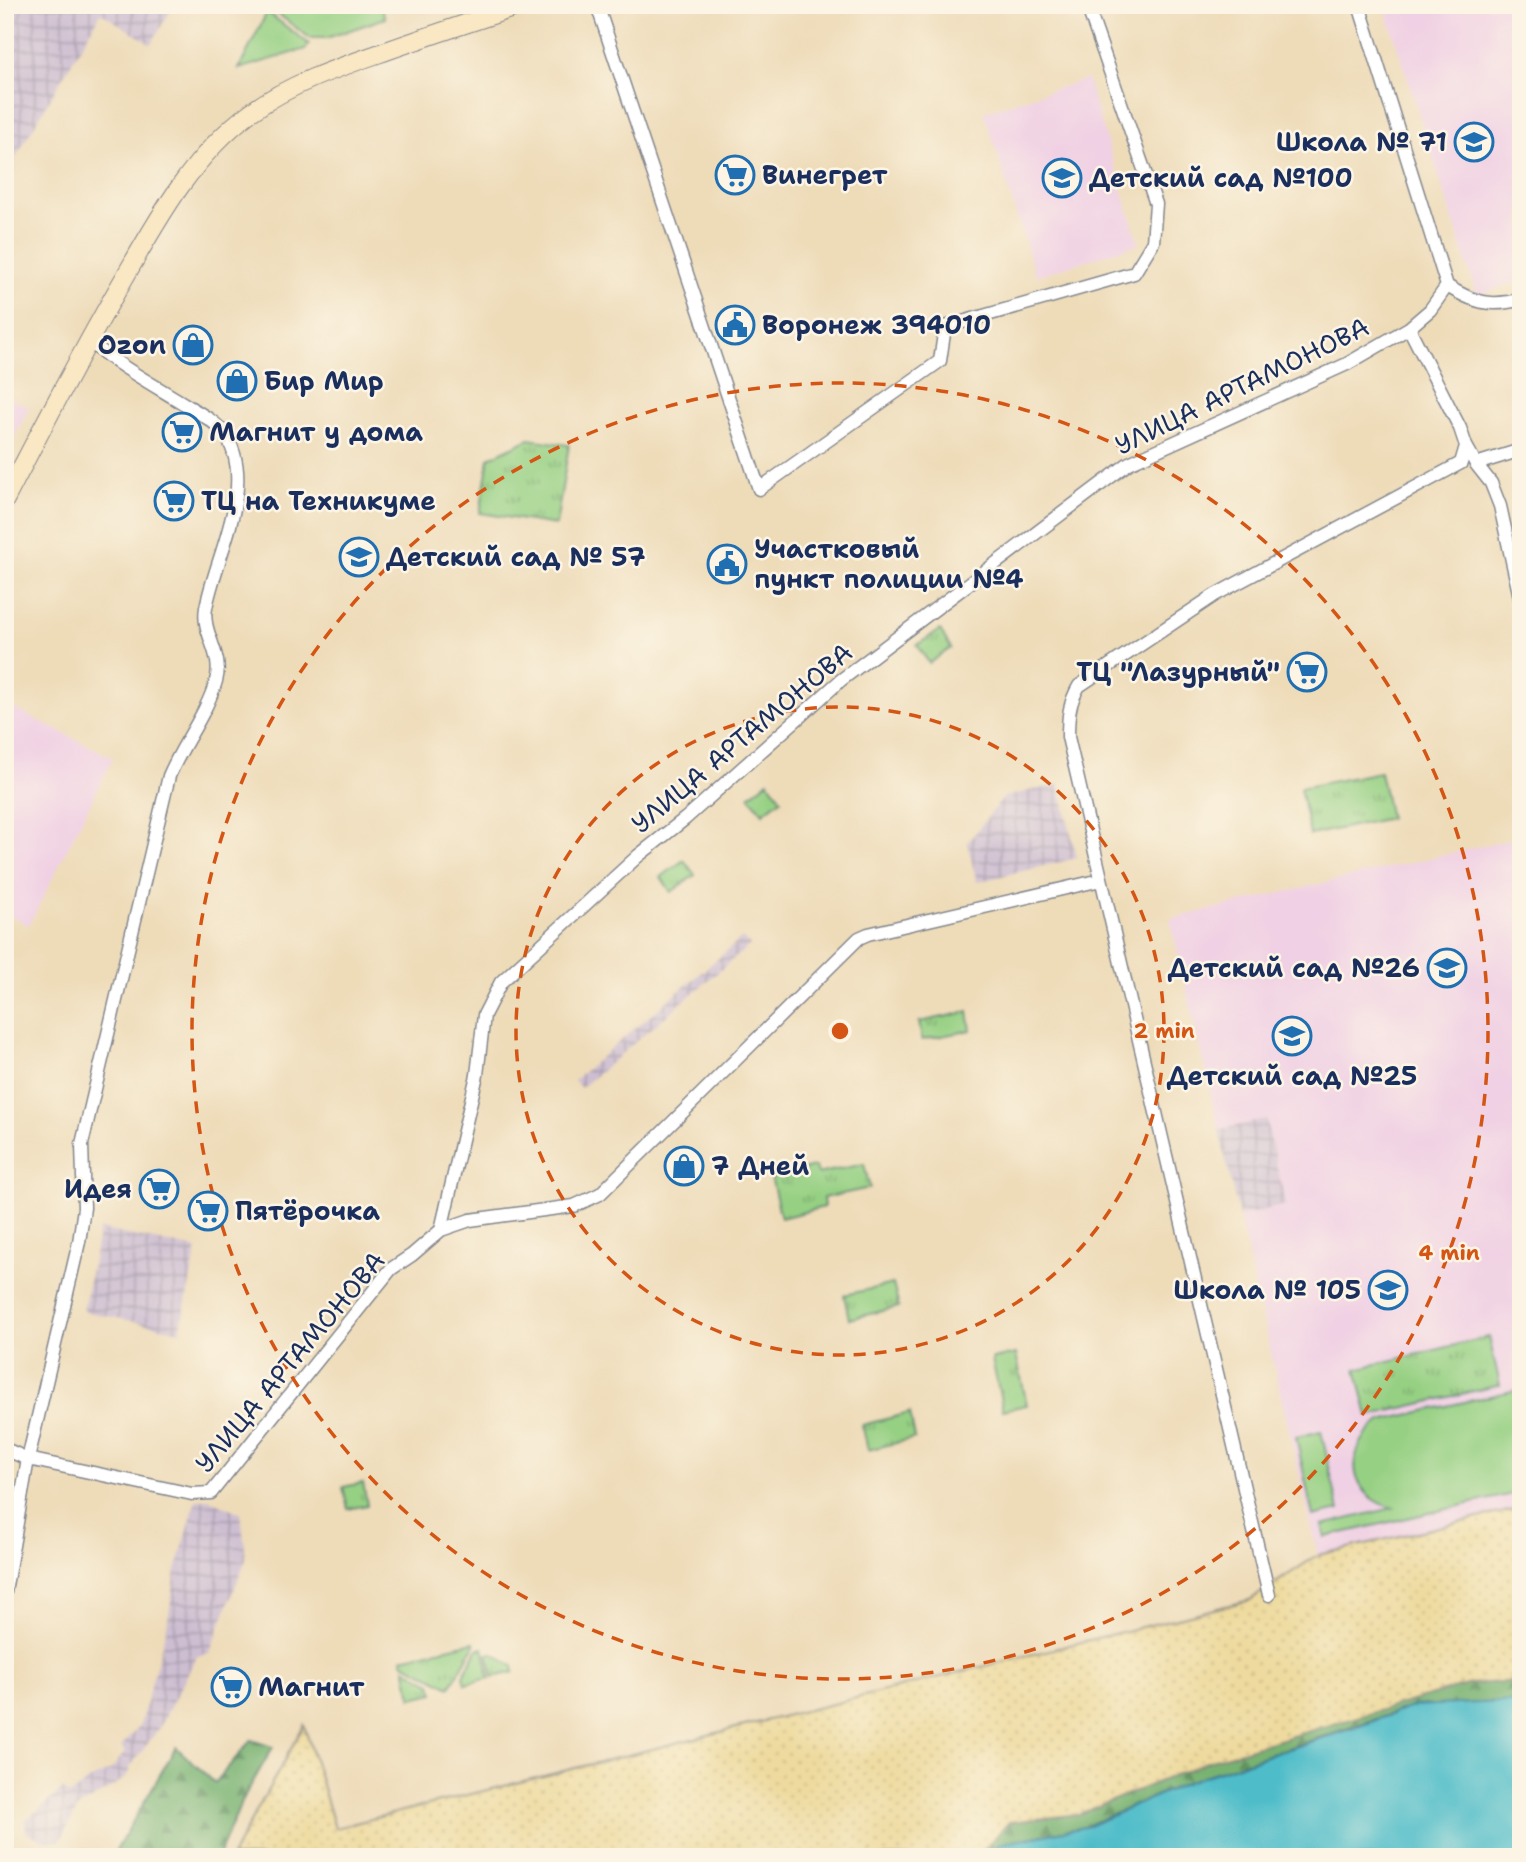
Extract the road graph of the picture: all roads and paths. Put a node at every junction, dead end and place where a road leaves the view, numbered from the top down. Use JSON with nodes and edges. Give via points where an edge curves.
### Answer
{"nodes":[{"id":1,"x":522,"y":5,"type":"edge"},
{"id":2,"x":597,"y":5,"type":"edge"},
{"id":3,"x":1087,"y":5,"type":"edge"},
{"id":4,"x":1359,"y":5,"type":"edge"},
{"id":5,"x":1447,"y":285,"type":"junction"},
{"id":6,"x":1521,"y":299,"type":"edge"},
{"id":7,"x":1409,"y":328,"type":"junction"},
{"id":8,"x":88,"y":340,"type":"junction"},
{"id":9,"x":1466,"y":446,"type":"junction"},
{"id":10,"x":1521,"y":450,"type":"edge"},
{"id":11,"x":1476,"y":464,"type":"junction"},
{"id":12,"x":5,"y":500,"type":"edge"},
{"id":13,"x":1521,"y":602,"type":"edge"},
{"id":14,"x":1101,"y":880,"type":"junction"},
{"id":15,"x":441,"y":1230,"type":"junction"},
{"id":16,"x":5,"y":1449,"type":"edge"},
{"id":17,"x":28,"y":1459,"type":"junction"},
{"id":18,"x":5,"y":1592,"type":"edge"},
{"id":19,"x":1269,"y":1595,"type":"dead end"}],
"edges":[{"from":1,"to":8,"type":"main road","via":[[349,64],[276,96],[250,113],[218,140],[181,185]]},
{"from":2,"to":3,"type":"street","via":[[759,489],[940,361],[945,327],[1134,273],[1153,242],[1156,204]]},
{"from":4,"to":5,"type":"street"},
{"from":5,"to":6,"type":"street","via":[[1481,303]]},
{"from":5,"to":7,"type":"street","name":"УЛИЦА АРТАМОНОВА","via":[[1430,310]]},
{"from":7,"to":9,"type":"street"},
{"from":7,"to":15,"type":"street","name":"УЛИЦА АРТАМОНОВА","via":[[1347,364],[1129,463],[841,680],[501,982],[484,1015],[477,1075]]},
{"from":8,"to":12,"type":"main road"},
{"from":8,"to":17,"type":"street","via":[[110,359],[219,426],[232,448],[238,487],[205,611],[219,659],[218,677],[169,776],[83,1138],[84,1208],[79,1242]]},
{"from":9,"to":11,"type":"street"},
{"from":9,"to":14,"type":"street","via":[[1461,463],[1215,596],[1079,686],[1068,713],[1068,737]]},
{"from":10,"to":11,"type":"street"},
{"from":11,"to":13,"type":"street","via":[[1491,483],[1500,506]]},
{"from":14,"to":15,"type":"street","via":[[859,938],[600,1194],[574,1206],[470,1220]]},
{"from":14,"to":19,"type":"street"},
{"from":15,"to":17,"type":"street","name":"УЛИЦА АРТАМОНОВА","via":[[391,1269],[211,1493],[192,1494]]},
{"from":16,"to":17,"type":"street"},
{"from":17,"to":18,"type":"street"}]}
